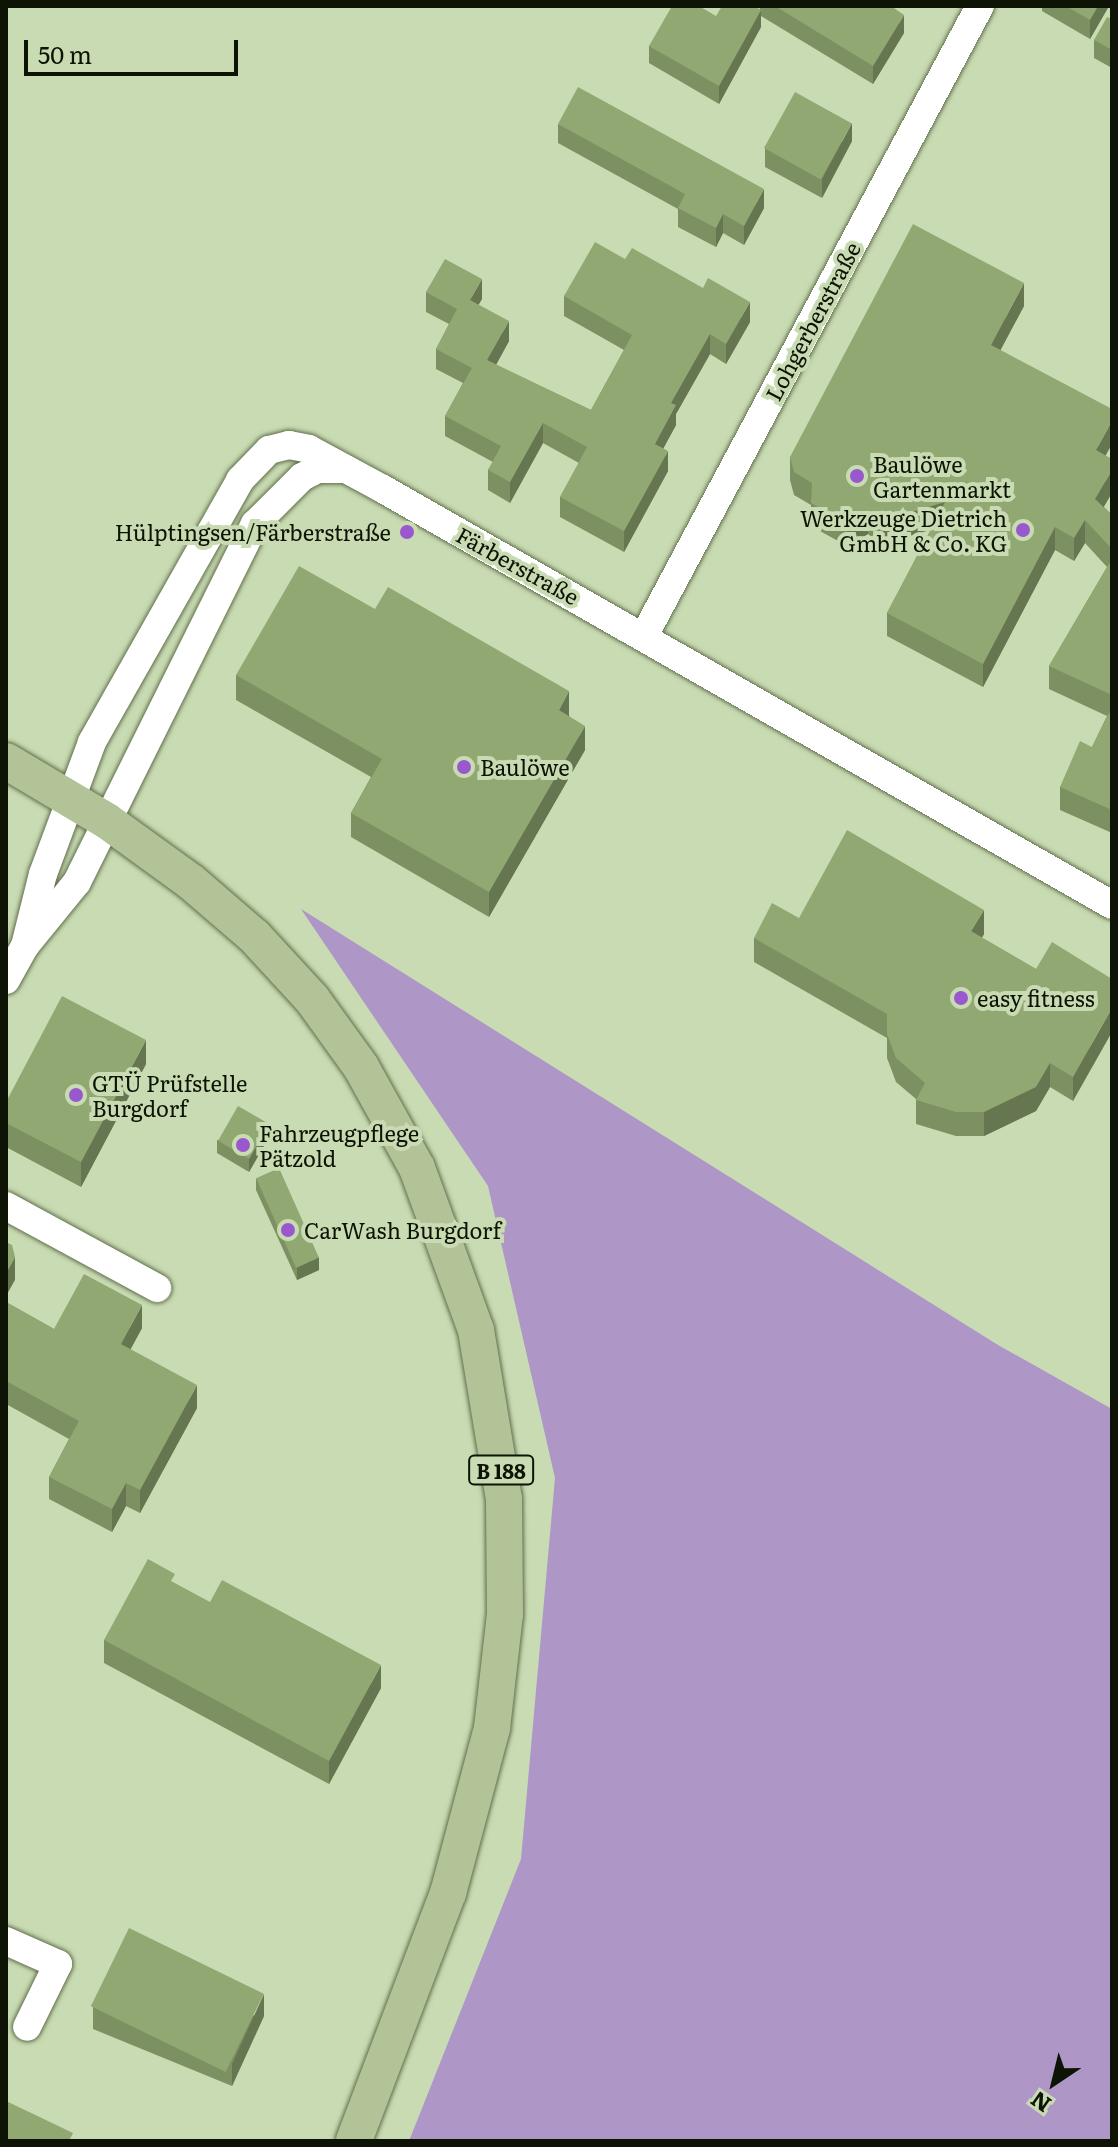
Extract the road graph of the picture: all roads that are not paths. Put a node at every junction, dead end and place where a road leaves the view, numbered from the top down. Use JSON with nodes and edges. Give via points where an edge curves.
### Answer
{"nodes":[{"id":1,"x":980,"y":6,"type":"edge"},
{"id":2,"x":345,"y":469,"type":"junction"},
{"id":3,"x":644,"y":636,"type":"junction"},
{"id":4,"x":6,"y":761,"type":"edge"},
{"id":5,"x":70,"y":799,"type":"junction"},
{"id":6,"x":107,"y":821,"type":"junction"},
{"id":7,"x":1112,"y":905,"type":"edge"},
{"id":8,"x":25,"y":946,"type":"junction"},
{"id":9,"x":6,"y":980,"type":"edge"},
{"id":10,"x":6,"y":1206,"type":"edge"},
{"id":11,"x":157,"y":1288,"type":"dead end"},
{"id":12,"x":6,"y":1941,"type":"edge"},
{"id":13,"x":27,"y":2027,"type":"dead end"},
{"id":14,"x":354,"y":2141,"type":"edge"}],
"edges":[{"from":1,"to":3,"type":"street","name":"Lohgerberstraße"},
{"from":2,"to":3,"type":"street","name":"Färberstraße"},
{"from":2,"to":5,"type":"street","name":"Färberstraße","via":[[289,445],[269,450],[253,463],[193,557],[107,715]]},
{"from":2,"to":6,"type":"street","via":[[318,469],[302,477],[255,524]]},
{"from":3,"to":7,"type":"street","name":"Färberstraße"},
{"from":4,"to":5,"type":"main road","number":"B 188"},
{"from":5,"to":6,"type":"main road","number":"B 188"},
{"from":5,"to":8,"type":"street","name":"Färberstraße"},
{"from":6,"to":8,"type":"street","via":[[77,882]]},
{"from":6,"to":14,"type":"main road","number":"B 188","via":[[223,907],[284,966],[337,1032],[391,1117],[434,1207],[464,1288],[489,1385],[506,1557],[492,1728],[448,1893]]},
{"from":8,"to":9,"type":"street"},
{"from":10,"to":11,"type":"street"},
{"from":12,"to":13,"type":"street","via":[[58,1964]]}]}
